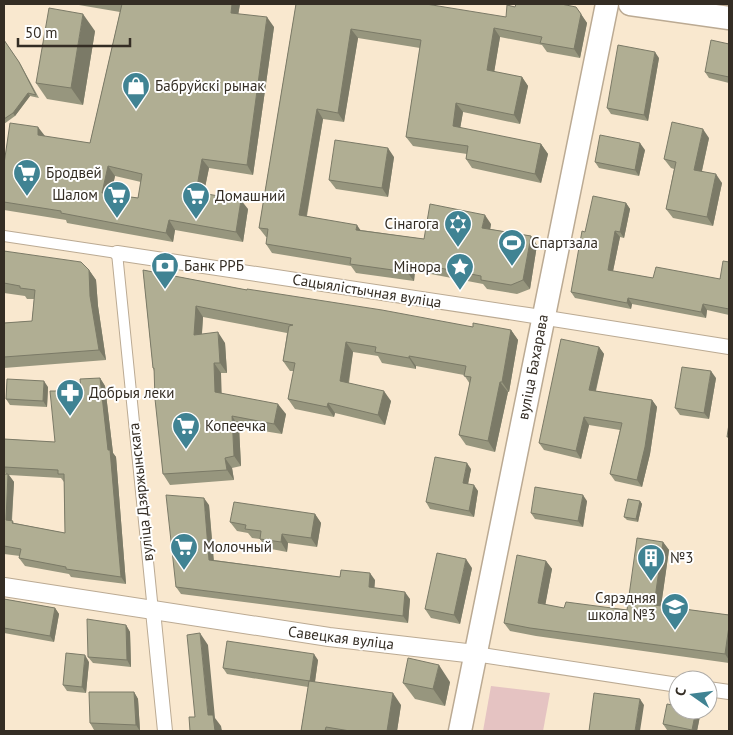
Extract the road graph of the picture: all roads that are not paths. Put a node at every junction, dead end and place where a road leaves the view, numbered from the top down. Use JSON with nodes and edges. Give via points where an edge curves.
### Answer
{"nodes":[{"id":1,"x":607,"y":4,"type":"edge"},
{"id":2,"x":630,"y":4,"type":"edge"},
{"id":3,"x":729,"y":18,"type":"edge"},
{"id":4,"x":4,"y":236,"type":"edge"},
{"id":5,"x":117,"y":253,"type":"junction"},
{"id":6,"x":543,"y":317,"type":"junction"},
{"id":7,"x":729,"y":348,"type":"edge"},
{"id":8,"x":4,"y":587,"type":"edge"},
{"id":9,"x":153,"y":611,"type":"junction"},
{"id":10,"x":475,"y":654,"type":"junction"},
{"id":11,"x":668,"y":683,"type":"edge"},
{"id":12,"x":165,"y":731,"type":"edge"},
{"id":13,"x":460,"y":731,"type":"edge"}],
"edges":[{"from":1,"to":6,"type":"main road","name":"вуліца Бахарава"},
{"from":2,"to":3,"type":"main road"},
{"from":4,"to":5,"type":"street","name":"Сацыялістычная вуліца"},
{"from":5,"to":6,"type":"street","name":"Сацыялістычная вуліца"},
{"from":5,"to":9,"type":"street","name":"вуліца Дзяржынскага"},
{"from":6,"to":7,"type":"street","name":"Сацыялістычная вуліца"},
{"from":6,"to":10,"type":"main road","name":"вуліца Бахарава"},
{"from":8,"to":9,"type":"street","name":"Савецкая вуліца"},
{"from":9,"to":10,"type":"street","name":"Савецкая вуліца","via":[[329,638]]},
{"from":9,"to":12,"type":"street","name":"вуліца Дзяржынскага"},
{"from":10,"to":11,"type":"street","name":"Савецкая вуліца"},
{"from":10,"to":13,"type":"main road","name":"вуліца Бахарава"}]}
